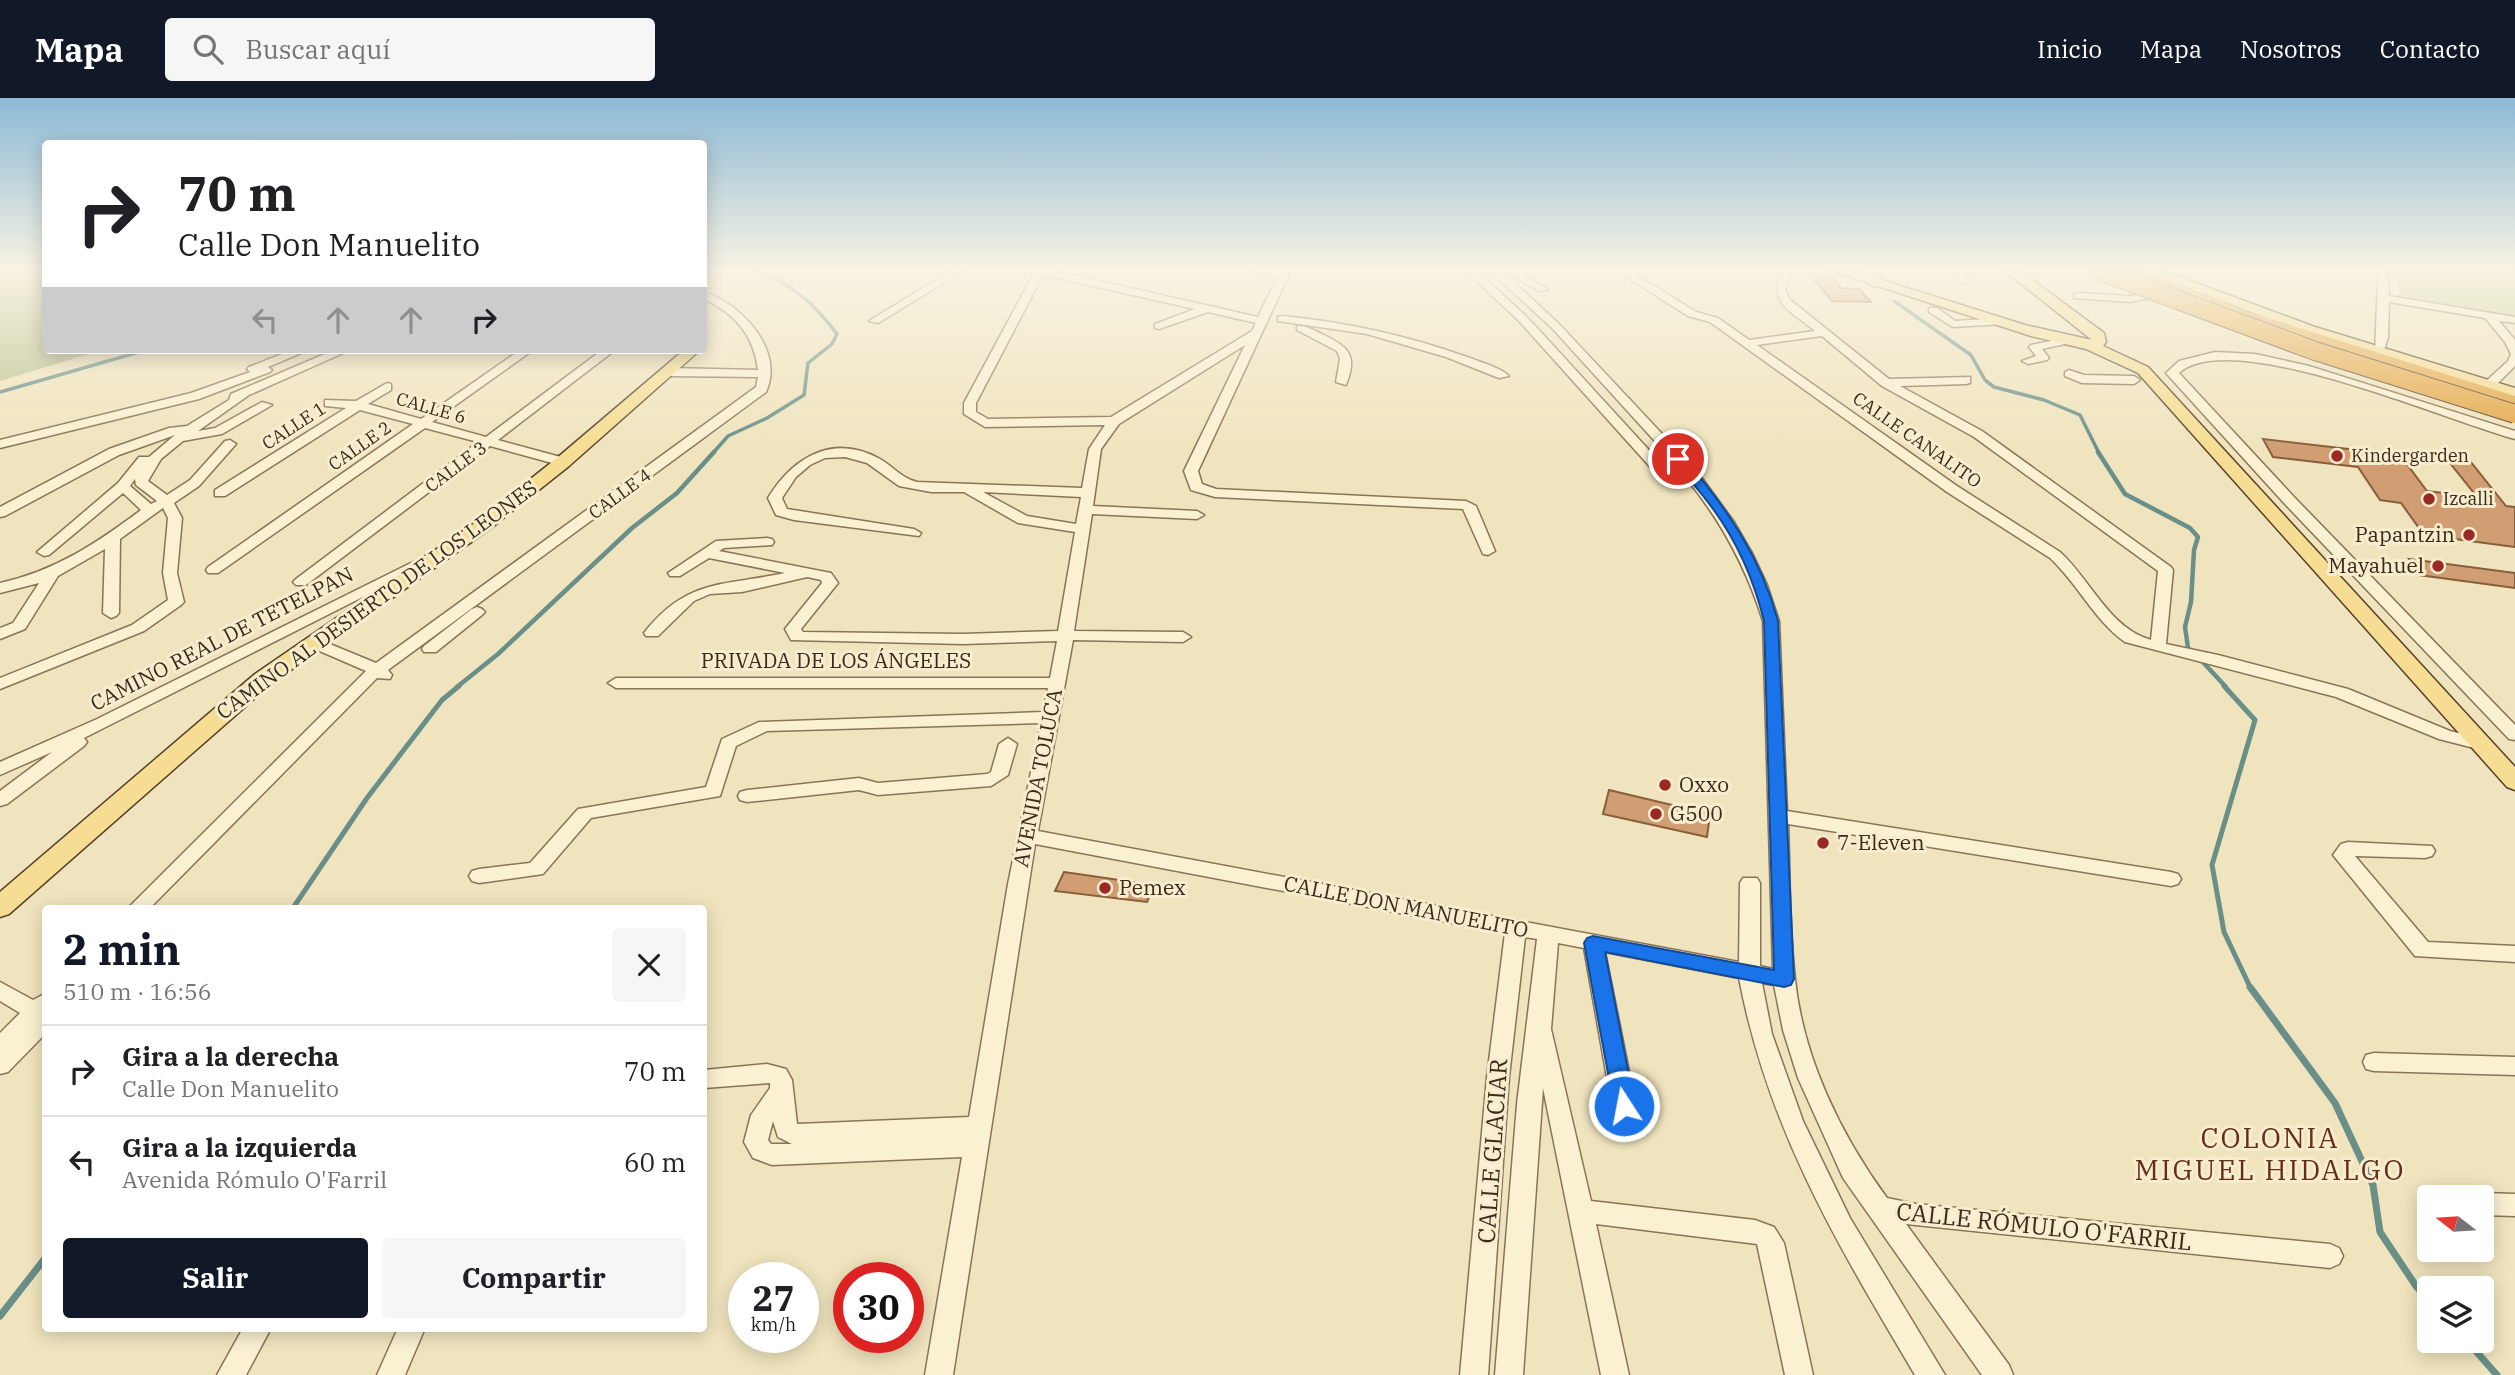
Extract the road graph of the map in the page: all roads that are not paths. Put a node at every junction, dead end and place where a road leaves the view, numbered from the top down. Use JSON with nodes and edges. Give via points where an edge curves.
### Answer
{"nodes":[{"id":1,"x":749,"y":330,"type":"edge"},
{"id":2,"x":1008,"y":330,"type":"edge"},
{"id":3,"x":1250,"y":330,"type":"edge"},
{"id":4,"x":1258,"y":330,"type":"edge"},
{"id":5,"x":1305,"y":330,"type":"edge"},
{"id":6,"x":1350,"y":330,"type":"edge"},
{"id":7,"x":1533,"y":330,"type":"edge"},
{"id":8,"x":1558,"y":330,"type":"edge"},
{"id":9,"x":1729,"y":330,"type":"edge"},
{"id":10,"x":1819,"y":330,"type":"edge"},
{"id":11,"x":2026,"y":330,"type":"edge"},
{"id":12,"x":2026,"y":330,"type":"edge"},
{"id":13,"x":2090,"y":330,"type":"edge"},
{"id":14,"x":2246,"y":330,"type":"edge"},
{"id":15,"x":2257,"y":330,"type":"edge"},
{"id":16,"x":2265,"y":330,"type":"edge"},
{"id":17,"x":2291,"y":330,"type":"edge"},
{"id":18,"x":2305,"y":330,"type":"edge"},
{"id":19,"x":2316,"y":330,"type":"edge"},
{"id":20,"x":2384,"y":330,"type":"edge"},
{"id":21,"x":2500,"y":330,"type":"edge"},
{"id":22,"x":1366,"y":332,"type":"junction"},
{"id":23,"x":1823,"y":333,"type":"junction"},
{"id":24,"x":2061,"y":342,"type":"junction"},
{"id":25,"x":1749,"y":343,"type":"junction"},
{"id":26,"x":1338,"y":345,"type":"junction"},
{"id":27,"x":2091,"y":346,"type":"junction"},
{"id":28,"x":2379,"y":352,"type":"junction"},
{"id":29,"x":292,"y":354,"type":"edge"},
{"id":30,"x":307,"y":354,"type":"edge"},
{"id":31,"x":319,"y":354,"type":"edge"},
{"id":32,"x":334,"y":354,"type":"edge"},
{"id":33,"x":521,"y":354,"type":"edge"},
{"id":34,"x":604,"y":354,"type":"edge"},
{"id":35,"x":689,"y":354,"type":"edge"},
{"id":36,"x":1453,"y":354,"type":"junction"},
{"id":37,"x":2515,"y":354,"type":"edge"},
{"id":38,"x":1481,"y":357,"type":"dead end"},
{"id":39,"x":2028,"y":361,"type":"dead end"},
{"id":40,"x":1203,"y":365,"type":"junction"},
{"id":41,"x":1240,"y":368,"type":"junction"},
{"id":42,"x":670,"y":372,"type":"junction"},
{"id":43,"x":766,"y":374,"type":"junction"},
{"id":44,"x":2069,"y":374,"type":"dead end"},
{"id":45,"x":1503,"y":376,"type":"dead end"},
{"id":46,"x":2136,"y":376,"type":"junction"},
{"id":47,"x":2407,"y":376,"type":"joint"},
{"id":48,"x":1966,"y":380,"type":"dead end"},
{"id":49,"x":267,"y":381,"type":"junction"},
{"id":50,"x":1342,"y":382,"type":"dead end"},
{"id":51,"x":1886,"y":383,"type":"junction"},
{"id":52,"x":387,"y":387,"type":"dead end"},
{"id":53,"x":2483,"y":388,"type":"junction"},
{"id":54,"x":2515,"y":398,"type":"edge"},
{"id":55,"x":329,"y":403,"type":"dead end"},
{"id":56,"x":165,"y":404,"type":"junction"},
{"id":57,"x":266,"y":405,"type":"dead end"},
{"id":58,"x":357,"y":405,"type":"junction"},
{"id":59,"x":2515,"y":415,"type":"edge"},
{"id":60,"x":313,"y":420,"type":"dead end"},
{"id":61,"x":1114,"y":421,"type":"junction"},
{"id":62,"x":332,"y":422,"type":"junction"},
{"id":63,"x":423,"y":423,"type":"junction"},
{"id":64,"x":180,"y":433,"type":"junction"},
{"id":65,"x":2515,"y":435,"type":"edge"},
{"id":66,"x":489,"y":442,"type":"junction"},
{"id":67,"x":0,"y":444,"type":"edge"},
{"id":68,"x":230,"y":444,"type":"dead end"},
{"id":69,"x":563,"y":462,"type":"junction"},
{"id":70,"x":1691,"y":473,"type":"junction"},
{"id":71,"x":123,"y":486,"type":"junction"},
{"id":72,"x":969,"y":490,"type":"junction"},
{"id":73,"x":220,"y":493,"type":"dead end"},
{"id":74,"x":1087,"y":493,"type":"junction"},
{"id":75,"x":169,"y":506,"type":"junction"},
{"id":76,"x":150,"y":510,"type":"junction"},
{"id":77,"x":1085,"y":510,"type":"junction"},
{"id":78,"x":0,"y":513,"type":"edge"},
{"id":79,"x":1197,"y":515,"type":"dead end"},
{"id":80,"x":585,"y":520,"type":"junction"},
{"id":81,"x":1083,"y":529,"type":"junction"},
{"id":82,"x":914,"y":534,"type":"dead end"},
{"id":83,"x":113,"y":539,"type":"junction"},
{"id":84,"x":767,"y":542,"type":"dead end"},
{"id":85,"x":460,"y":543,"type":"junction"},
{"id":86,"x":1488,"y":551,"type":"dead end"},
{"id":87,"x":44,"y":552,"type":"dead end"},
{"id":88,"x":706,"y":553,"type":"junction"},
{"id":89,"x":213,"y":570,"type":"dead end"},
{"id":90,"x":675,"y":573,"type":"dead end"},
{"id":91,"x":807,"y":573,"type":"junction"},
{"id":92,"x":51,"y":576,"type":"junction"},
{"id":93,"x":301,"y":582,"type":"dead end"},
{"id":94,"x":0,"y":588,"type":"edge"},
{"id":95,"x":111,"y":613,"type":"dead end"},
{"id":96,"x":652,"y":633,"type":"dead end"},
{"id":97,"x":0,"y":634,"type":"edge"},
{"id":98,"x":1183,"y":637,"type":"dead end"},
{"id":99,"x":1065,"y":641,"type":"junction"},
{"id":100,"x":314,"y":643,"type":"junction"},
{"id":101,"x":848,"y":646,"type":"dead end"},
{"id":102,"x":2158,"y":647,"type":"junction"},
{"id":103,"x":430,"y":649,"type":"dead end"},
{"id":104,"x":378,"y":670,"type":"junction"},
{"id":105,"x":616,"y":683,"type":"dead end"},
{"id":106,"x":1056,"y":683,"type":"junction"},
{"id":107,"x":0,"y":684,"type":"edge"},
{"id":108,"x":1049,"y":717,"type":"junction"},
{"id":109,"x":103,"y":723,"type":"junction"},
{"id":110,"x":2515,"y":735,"type":"edge"},
{"id":111,"x":2478,"y":743,"type":"junction"},
{"id":112,"x":1008,"y":744,"type":"dead end"},
{"id":113,"x":0,"y":769,"type":"edge"},
{"id":114,"x":2515,"y":782,"type":"edge"},
{"id":115,"x":747,"y":796,"type":"dead end"},
{"id":116,"x":0,"y":800,"type":"edge"},
{"id":117,"x":1779,"y":816,"type":"junction"},
{"id":118,"x":1028,"y":836,"type":"junction"},
{"id":119,"x":2425,"y":851,"type":"dead end"},
{"id":120,"x":479,"y":876,"type":"dead end"},
{"id":121,"x":2171,"y":879,"type":"dead end"},
{"id":122,"x":1750,"y":883,"type":"dead end"},
{"id":123,"x":141,"y":905,"type":"edge"},
{"id":124,"x":156,"y":905,"type":"edge"},
{"id":125,"x":0,"y":907,"type":"edge"},
{"id":126,"x":1516,"y":928,"type":"junction"},
{"id":127,"x":1548,"y":934,"type":"junction"},
{"id":128,"x":1593,"y":943,"type":"junction"},
{"id":129,"x":2515,"y":954,"type":"edge"},
{"id":130,"x":1749,"y":973,"type":"junction"},
{"id":131,"x":1784,"y":979,"type":"junction"},
{"id":132,"x":0,"y":990,"type":"edge"},
{"id":133,"x":42,"y":1010,"type":"edge"},
{"id":134,"x":1540,"y":1025,"type":"junction"},
{"id":135,"x":0,"y":1047,"type":"edge"},
{"id":136,"x":2374,"y":1062,"type":"dead end"},
{"id":137,"x":0,"y":1065,"type":"edge"},
{"id":138,"x":2515,"y":1066,"type":"edge"},
{"id":139,"x":707,"y":1079,"type":"edge"},
{"id":140,"x":782,"y":1090,"type":"junction"},
{"id":141,"x":1624,"y":1106,"type":"dead end"},
{"id":142,"x":977,"y":1136,"type":"junction"},
{"id":143,"x":849,"y":1142,"type":"junction"},
{"id":144,"x":2494,"y":1204,"type":"edge"},
{"id":145,"x":2515,"y":1205,"type":"edge"},
{"id":146,"x":1879,"y":1208,"type":"junction"},
{"id":147,"x":1580,"y":1211,"type":"junction"},
{"id":148,"x":2330,"y":1256,"type":"dead end"},
{"id":149,"x":256,"y":1332,"type":"edge"},
{"id":150,"x":410,"y":1332,"type":"edge"},
{"id":151,"x":231,"y":1375,"type":"edge"},
{"id":152,"x":391,"y":1375,"type":"edge"},
{"id":153,"x":939,"y":1375,"type":"edge"},
{"id":154,"x":1475,"y":1375,"type":"edge"},
{"id":155,"x":1509,"y":1375,"type":"edge"},
{"id":156,"x":1615,"y":1375,"type":"edge"},
{"id":157,"x":1799,"y":1375,"type":"edge"},
{"id":158,"x":1931,"y":1375,"type":"edge"},
{"id":159,"x":1999,"y":1375,"type":"edge"}],
"edges":[{"from":1,"to":43,"type":"street"},
{"from":2,"to":61,"type":"street","via":[[971,403],[970,414],[985,423],[1001,424]]},
{"from":3,"to":40,"type":"street","name":"AVENIDA TOLUCA"},
{"from":4,"to":41,"type":"street"},
{"from":5,"to":26,"type":"street"},
{"from":6,"to":22,"type":"street"},
{"from":7,"to":70,"type":"street","via":[[1666,476]]},
{"from":8,"to":70,"type":"street"},
{"from":9,"to":25,"type":"street","name":"CALLE CANALITO"},
{"from":10,"to":23,"type":"street"},
{"from":11,"to":27,"type":"main road"},
{"from":12,"to":24,"type":"main road"},
{"from":13,"to":27,"type":"main road","via":[[2099,336],[2099,342]]},
{"from":14,"to":59,"type":"main road","via":[[2333,361]]},
{"from":15,"to":59,"type":"highway","bridge":true},
{"from":16,"to":47,"type":"highway"},
{"from":17,"to":53,"type":"highway"},
{"from":18,"to":54,"type":"highway"},
{"from":19,"to":28,"type":"main road"},
{"from":20,"to":28,"type":"street"},
{"from":21,"to":37,"type":"street"},
{"from":22,"to":26,"type":"street"},
{"from":22,"to":36,"type":"street"},
{"from":23,"to":25,"type":"street"},
{"from":23,"to":51,"type":"street"},
{"from":24,"to":39,"type":"street","via":[[2035,347],[2043,358]]},
{"from":24,"to":46,"type":"main road"},
{"from":25,"to":102,"type":"street","name":"CALLE CANALITO","via":[[1952,489],[2054,555],[2121,635]]},
{"from":26,"to":50,"type":"street","via":[[1346,359]]},
{"from":27,"to":46,"type":"main road"},
{"from":28,"to":53,"type":"main road"},
{"from":29,"to":56,"type":"street"},
{"from":30,"to":56,"type":"street"},
{"from":31,"to":49,"type":"street"},
{"from":32,"to":49,"type":"street"},
{"from":33,"to":63,"type":"street","name":"CALLE 2"},
{"from":34,"to":66,"type":"street","name":"CALLE 3"},
{"from":35,"to":42,"type":"main road","name":"CAMINO AL DESIERTO DE LOS LEONES"},
{"from":36,"to":38,"type":"street"},
{"from":36,"to":45,"type":"street"},
{"from":37,"to":53,"type":"street","via":[[2513,362]]},
{"from":40,"to":41,"type":"street"},
{"from":40,"to":61,"type":"street","name":"AVENIDA TOLUCA"},
{"from":41,"to":86,"type":"street","via":[[1191,471],[1196,486],[1214,493],[1466,505]]},
{"from":42,"to":43,"type":"street"},
{"from":42,"to":69,"type":"main road","name":"CAMINO AL DESIERTO DE LOS LEONES"},
{"from":43,"to":80,"type":"street","name":"CALLE 4","via":[[762,389],[747,403]]},
{"from":44,"to":46,"type":"street","via":[[2082,379]]},
{"from":46,"to":111,"type":"main road","via":[[2177,408]]},
{"from":47,"to":59,"type":"highway"},
{"from":48,"to":51,"type":"street"},
{"from":49,"to":64,"type":"street"},
{"from":51,"to":102,"type":"street","via":[[1978,434],[2166,570]]},
{"from":52,"to":58,"type":"street","name":"CALLE 1"},
{"from":53,"to":54,"type":"highway"},
{"from":55,"to":58,"type":"street","name":"CALLE 6"},
{"from":56,"to":67,"type":"street"},
{"from":57,"to":64,"type":"street","via":[[218,431]]},
{"from":58,"to":62,"type":"street","name":"CALLE 1"},
{"from":58,"to":63,"type":"street","name":"CALLE 6"},
{"from":60,"to":62,"type":"street"},
{"from":61,"to":74,"type":"street","name":"AVENIDA TOLUCA","via":[[1095,450]]},
{"from":62,"to":73,"type":"street","name":"CALLE 1"},
{"from":63,"to":66,"type":"street","name":"CALLE 6"},
{"from":63,"to":89,"type":"street","name":"CALLE 2"},
{"from":64,"to":71,"type":"street"},
{"from":64,"to":75,"type":"street","via":[[141,482]]},
{"from":64,"to":78,"type":"street","via":[[114,452]]},
{"from":65,"to":110,"type":"street","via":[[2271,360],[2204,358],[2182,363],[2172,373]]},
{"from":66,"to":69,"type":"street","name":"CALLE 6"},
{"from":66,"to":93,"type":"street","name":"CALLE 3"},
{"from":68,"to":75,"type":"street"},
{"from":69,"to":85,"type":"main road","name":"CAMINO AL DESIERTO DE LOS LEONES"},
{"from":70,"to":117,"type":"street","via":[[1738,538],[1763,591],[1771,621]]},
{"from":71,"to":76,"type":"street"},
{"from":71,"to":87,"type":"street"},
{"from":72,"to":74,"type":"street"},
{"from":72,"to":81,"type":"street","via":[[1023,520]]},
{"from":72,"to":82,"type":"street","via":[[904,483],[864,457],[833,453],[808,460],[775,498],[781,512],[799,517]]},
{"from":74,"to":77,"type":"street","name":"AVENIDA TOLUCA"},
{"from":75,"to":76,"type":"street"},
{"from":75,"to":107,"type":"street","via":[[175,518],[170,573],[176,602],[138,628]]},
{"from":76,"to":83,"type":"street"},
{"from":77,"to":79,"type":"street"},
{"from":77,"to":81,"type":"street","name":"AVENIDA TOLUCA"},
{"from":80,"to":103,"type":"street","via":[[581,528]]},
{"from":80,"to":104,"type":"street","name":"CALLE 4"},
{"from":81,"to":99,"type":"street","name":"AVENIDA TOLUCA"},
{"from":83,"to":92,"type":"street"},
{"from":83,"to":95,"type":"street"},
{"from":84,"to":88,"type":"street","via":[[721,544]]},
{"from":85,"to":100,"type":"main road","name":"CAMINO AL DESIERTO DE LOS LEONES"},
{"from":85,"to":109,"type":"street","name":"CAMINO REAL DE TETELPAN"},
{"from":88,"to":90,"type":"street"},
{"from":88,"to":91,"type":"street"},
{"from":91,"to":96,"type":"street","via":[[698,593]]},
{"from":91,"to":99,"type":"street","via":[[826,576],[830,583],[793,629],[797,637]]},
{"from":92,"to":94,"type":"street"},
{"from":92,"to":97,"type":"street","via":[[19,626]]},
{"from":98,"to":99,"type":"street"},
{"from":99,"to":101,"type":"street"},
{"from":99,"to":106,"type":"street","name":"AVENIDA TOLUCA"},
{"from":100,"to":104,"type":"street"},
{"from":100,"to":125,"type":"main road","name":"CAMINO AL DESIERTO DE LOS LEONES","via":[[212,721]]},
{"from":102,"to":111,"type":"street","name":"CALLE CANALITO","via":[[2342,693],[2445,735]]},
{"from":104,"to":123,"type":"street","name":"CALLE 4"},
{"from":104,"to":124,"type":"street","name":"CALLE 4","via":[[384,676]]},
{"from":105,"to":106,"type":"street","name":"PRIVADA DE LOS ÁNGELES"},
{"from":106,"to":108,"type":"street","name":"AVENIDA TOLUCA"},
{"from":108,"to":118,"type":"street","name":"AVENIDA TOLUCA"},
{"from":108,"to":120,"type":"street","via":[[765,726],[728,744],[714,792],[585,813],[541,866]]},
{"from":109,"to":113,"type":"street","name":"CAMINO REAL DE TETELPAN"},
{"from":109,"to":116,"type":"street"},
{"from":111,"to":114,"type":"main road"},
{"from":112,"to":115,"type":"street","via":[[999,775],[991,780],[878,789],[859,784]]},
{"from":117,"to":121,"type":"street"},
{"from":117,"to":131,"type":"street"},
{"from":118,"to":126,"type":"street","name":"CALLE DON MANUELITO"},
{"from":118,"to":142,"type":"street","name":"AVENIDA TOLUCA"},
{"from":119,"to":129,"type":"street","via":[[2348,849],[2343,855],[2422,950]]},
{"from":122,"to":130,"type":"street"},
{"from":126,"to":127,"type":"street","name":"CALLE DON MANUELITO"},
{"from":126,"to":154,"type":"street","name":"CALLE GLACIAR","via":[[1498,1077]]},
{"from":127,"to":128,"type":"street","name":"CALLE DON MANUELITO"},
{"from":127,"to":134,"type":"street","name":"CALLE GLACIAR"},
{"from":128,"to":130,"type":"street","name":"CALLE DON MANUELITO"},
{"from":128,"to":141,"type":"street"},
{"from":130,"to":131,"type":"street","name":"CALLE DON MANUELITO"},
{"from":130,"to":158,"type":"street","via":[[1761,1034],[1791,1121],[1841,1226]]},
{"from":131,"to":146,"type":"street","via":[[1808,1080],[1832,1134]]},
{"from":132,"to":133,"type":"street"},
{"from":133,"to":135,"type":"street"},
{"from":133,"to":137,"type":"street"},
{"from":134,"to":147,"type":"street"},
{"from":134,"to":155,"type":"street","name":"CALLE GLACIAR","via":[[1529,1104]]},
{"from":136,"to":138,"type":"street"},
{"from":139,"to":140,"type":"street","via":[[767,1073],[778,1076]]},
{"from":140,"to":143,"type":"street","via":[[789,1133]]},
{"from":140,"to":143,"type":"street","via":[[759,1123],[756,1142],[762,1151],[772,1155]]},
{"from":142,"to":143,"type":"street"},
{"from":142,"to":153,"type":"street","name":"AVENIDA TOLUCA"},
{"from":144,"to":145,"type":"street"},
{"from":146,"to":148,"type":"street","name":"CALLE RÓMULO O'FARRIL"},
{"from":146,"to":159,"type":"street","name":"CALLE RÓMULO O'FARRIL"},
{"from":147,"to":156,"type":"street"},
{"from":147,"to":157,"type":"street","via":[[1765,1235],[1771,1243]]},
{"from":149,"to":151,"type":"street"},
{"from":150,"to":152,"type":"street"}]}
